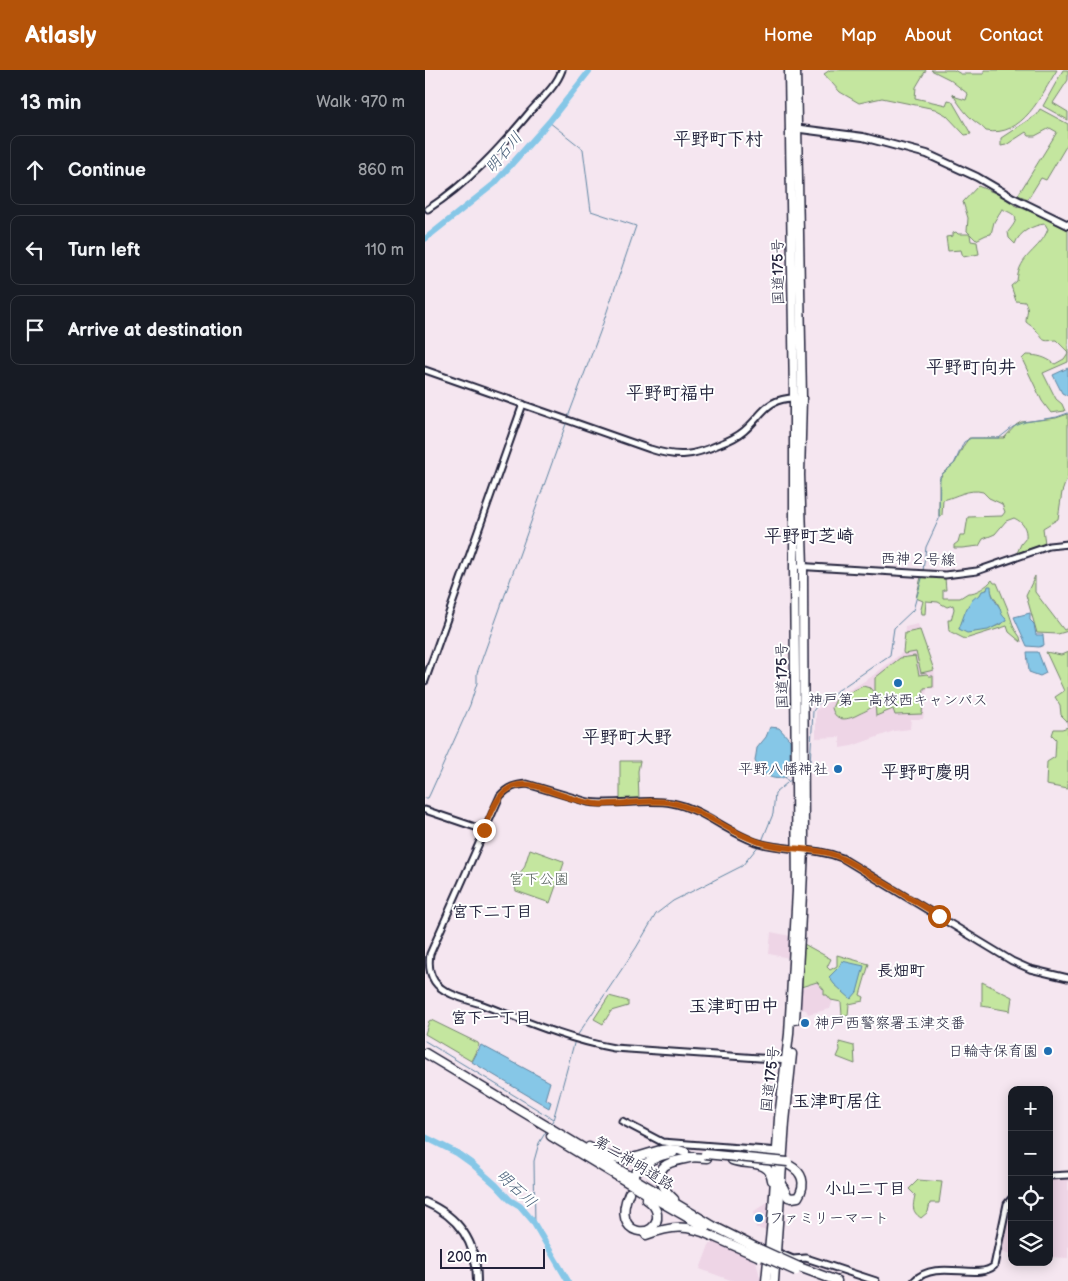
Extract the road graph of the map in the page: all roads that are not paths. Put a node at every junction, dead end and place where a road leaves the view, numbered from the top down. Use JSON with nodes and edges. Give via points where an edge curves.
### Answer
{"nodes":[{"id":1,"x":562,"y":70,"type":"edge"},
{"id":2,"x":789,"y":70,"type":"edge"},
{"id":3,"x":796,"y":70,"type":"edge"},
{"id":4,"x":793,"y":128,"type":"junction"},
{"id":5,"x":429,"y":209,"type":"dead end"},
{"id":6,"x":1068,"y":225,"type":"edge"},
{"id":7,"x":425,"y":370,"type":"edge"},
{"id":8,"x":798,"y":398,"type":"junction"},
{"id":9,"x":523,"y":404,"type":"junction"},
{"id":10,"x":1068,"y":544,"type":"edge"},
{"id":11,"x":794,"y":566,"type":"junction"},
{"id":12,"x":803,"y":566,"type":"junction"},
{"id":13,"x":425,"y":682,"type":"edge"},
{"id":14,"x":800,"y":773,"type":"junction"},
{"id":15,"x":425,"y":810,"type":"edge"},
{"id":16,"x":484,"y":830,"type":"junction"},
{"id":17,"x":801,"y":849,"type":"junction"},
{"id":18,"x":1068,"y":978,"type":"edge"},
{"id":19,"x":425,"y":1053,"type":"edge"},
{"id":20,"x":425,"y":1059,"type":"edge"},
{"id":21,"x":789,"y":1060,"type":"junction"},
{"id":22,"x":532,"y":1120,"type":"junction"},
{"id":23,"x":622,"y":1121,"type":"dead end"},
{"id":24,"x":557,"y":1135,"type":"junction"},
{"id":25,"x":685,"y":1152,"type":"junction"},
{"id":26,"x":706,"y":1156,"type":"junction"},
{"id":27,"x":694,"y":1157,"type":"junction"},
{"id":28,"x":733,"y":1159,"type":"junction"},
{"id":29,"x":782,"y":1159,"type":"junction"},
{"id":30,"x":1068,"y":1175,"type":"edge"},
{"id":31,"x":616,"y":1176,"type":"junction"},
{"id":32,"x":1053,"y":1176,"type":"edge"},
{"id":33,"x":774,"y":1187,"type":"junction"},
{"id":34,"x":425,"y":1202,"type":"edge"},
{"id":35,"x":1008,"y":1203,"type":"edge"},
{"id":36,"x":681,"y":1207,"type":"junction"},
{"id":37,"x":780,"y":1209,"type":"junction"},
{"id":38,"x":713,"y":1231,"type":"junction"},
{"id":39,"x":773,"y":1250,"type":"junction"},
{"id":40,"x":797,"y":1269,"type":"junction"},
{"id":41,"x":983,"y":1277,"type":"dead end"},
{"id":42,"x":965,"y":1278,"type":"dead end"},
{"id":43,"x":477,"y":1281,"type":"edge"},
{"id":44,"x":766,"y":1281,"type":"edge"},
{"id":45,"x":773,"y":1281,"type":"edge"},
{"id":46,"x":821,"y":1281,"type":"edge"},
{"id":47,"x":837,"y":1281,"type":"edge"},
{"id":48,"x":876,"y":1281,"type":"edge"},
{"id":49,"x":913,"y":1281,"type":"edge"}],
"edges":[{"from":1,"to":5,"type":"street","via":[[544,98],[508,140],[463,184]]},
{"from":2,"to":4,"type":"highway","name":"国道175号"},
{"from":3,"to":4,"type":"highway","name":"国道175号"},
{"from":4,"to":6,"type":"main road","via":[[863,138],[927,154]]},
{"from":4,"to":8,"type":"highway","name":"国道175号"},
{"from":7,"to":9,"type":"street"},
{"from":8,"to":9,"type":"street","via":[[776,400],[735,437],[703,452],[678,456],[667,455]]},
{"from":8,"to":11,"type":"highway","name":"国道175号"},
{"from":8,"to":12,"type":"highway","name":"国道175号"},
{"from":9,"to":13,"type":"street"},
{"from":10,"to":12,"type":"street","name":"西神２号線","via":[[1049,546],[977,571],[935,574]]},
{"from":11,"to":12,"type":"street","name":"西神２号線"},
{"from":11,"to":14,"type":"highway","name":"国道175号"},
{"from":12,"to":14,"type":"highway","name":"国道175号"},
{"from":14,"to":17,"type":"highway","name":"国道175号"},
{"from":15,"to":16,"type":"street"},
{"from":16,"to":17,"type":"street","via":[[500,796],[510,787],[527,784],[598,804],[672,803],[687,807],[757,842]]},
{"from":16,"to":21,"type":"street","via":[[429,954],[430,972],[441,988],[591,1044]]},
{"from":17,"to":18,"type":"street","via":[[842,858],[1021,966]]},
{"from":17,"to":21,"type":"highway","name":"国道175号"},
{"from":19,"to":22,"type":"highway"},
{"from":20,"to":22,"type":"highway"},
{"from":21,"to":29,"type":"highway","name":"国道175号","via":[[779,1118]]},
{"from":22,"to":24,"type":"highway"},
{"from":23,"to":29,"type":"street","via":[[662,1142]]},
{"from":24,"to":25,"type":"highway","via":[[617,1159],[661,1149]]},
{"from":24,"to":31,"type":"highway","name":"第二神明道路"},
{"from":24,"to":36,"type":"highway","name":"第二神明道路"},
{"from":25,"to":26,"type":"highway"},
{"from":25,"to":27,"type":"highway","via":[[649,1160],[636,1176],[663,1158]]},
{"from":26,"to":27,"type":"highway"},
{"from":26,"to":28,"type":"highway","bridge":true},
{"from":27,"to":36,"type":"highway","via":[[668,1163],[660,1175],[661,1185]]},
{"from":28,"to":29,"type":"highway","bridge":true},
{"from":28,"to":29,"type":"highway","bridge":true,"via":[[745,1154]]},
{"from":28,"to":33,"type":"highway","via":[[767,1168],[772,1172]]},
{"from":29,"to":33,"type":"highway","name":"国道175号"},
{"from":29,"to":37,"type":"highway","name":"国道175号"},
{"from":29,"to":37,"type":"highway","via":[[803,1171],[807,1182],[804,1195]]},
{"from":30,"to":32,"type":"street"},
{"from":31,"to":38,"type":"highway","name":"第二神明道路"},
{"from":31,"to":38,"type":"highway","via":[[652,1203],[657,1217],[650,1229],[642,1232],[632,1229],[624,1216],[627,1192],[620,1218],[625,1228],[634,1234],[645,1236],[681,1226]]},
{"from":33,"to":39,"type":"highway","name":"国道175号"},
{"from":34,"to":43,"type":"main road","via":[[453,1218],[466,1235],[477,1262]]},
{"from":35,"to":41,"type":"street","via":[[994,1266]]},
{"from":36,"to":38,"type":"highway","name":"第二神明道路"},
{"from":37,"to":39,"type":"highway","name":"国道175号"},
{"from":38,"to":40,"type":"highway","name":"第二神明道路","bridge":true,"via":[[755,1247]]},
{"from":38,"to":40,"type":"highway","name":"第二神明道路","bridge":true,"via":[[772,1261]]},
{"from":39,"to":44,"type":"highway","name":"国道175号"},
{"from":39,"to":45,"type":"highway","name":"国道175号"},
{"from":39,"to":48,"type":"street","via":[[793,1259],[806,1258]]},
{"from":40,"to":46,"type":"highway","name":"第二神明道路"},
{"from":40,"to":47,"type":"highway","name":"第二神明道路"},
{"from":42,"to":49,"type":"street","via":[[930,1273],[922,1274]]}]}
